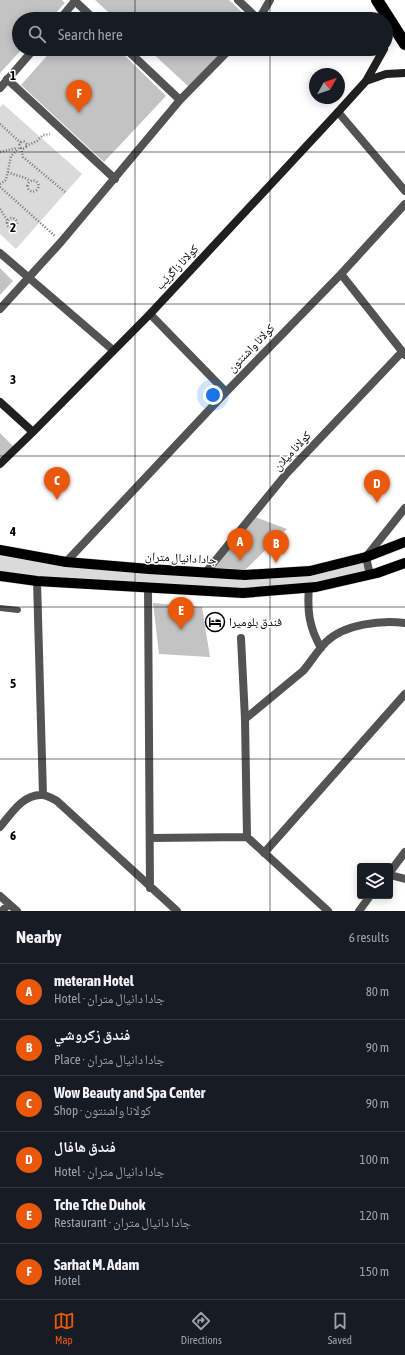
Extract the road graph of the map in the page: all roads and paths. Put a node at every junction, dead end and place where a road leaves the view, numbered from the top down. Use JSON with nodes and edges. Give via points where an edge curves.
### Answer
{"nodes":[{"id":1,"x":238,"y":0,"type":"edge"},
{"id":2,"x":270,"y":0,"type":"edge"},
{"id":3,"x":377,"y":0,"type":"edge"},
{"id":4,"x":75,"y":1,"type":"edge"},
{"id":5,"x":66,"y":12,"type":"edge"},
{"id":6,"x":87,"y":12,"type":"edge"},
{"id":7,"x":251,"y":12,"type":"edge"},
{"id":8,"x":262,"y":12,"type":"edge"},
{"id":9,"x":382,"y":12,"type":"edge"},
{"id":10,"x":393,"y":28,"type":"edge"},
{"id":11,"x":405,"y":44,"type":"edge"},
{"id":12,"x":28,"y":56,"type":"edge"},
{"id":13,"x":133,"y":56,"type":"edge"},
{"id":14,"x":223,"y":56,"type":"edge"},
{"id":15,"x":380,"y":56,"type":"edge"},
{"id":16,"x":405,"y":73,"type":"edge"},
{"id":17,"x":8,"y":79,"type":"junction"},
{"id":18,"x":366,"y":81,"type":"junction"},
{"id":19,"x":0,"y":88,"type":"edge"},
{"id":20,"x":180,"y":100,"type":"junction"},
{"id":21,"x":338,"y":112,"type":"junction"},
{"id":22,"x":0,"y":124,"type":"edge"},
{"id":23,"x":65,"y":131,"type":"junction"},
{"id":24,"x":21,"y":142,"type":"junction"},
{"id":25,"x":26,"y":146,"type":"junction"},
{"id":26,"x":20,"y":148,"type":"junction"},
{"id":27,"x":0,"y":152,"type":"edge"},
{"id":28,"x":8,"y":172,"type":"junction"},
{"id":29,"x":115,"y":179,"type":"junction"},
{"id":30,"x":30,"y":181,"type":"junction"},
{"id":31,"x":0,"y":186,"type":"edge"},
{"id":32,"x":405,"y":191,"type":"edge"},
{"id":33,"x":65,"y":192,"type":"dead end"},
{"id":34,"x":405,"y":204,"type":"edge"},
{"id":35,"x":0,"y":209,"type":"edge"},
{"id":36,"x":7,"y":220,"type":"junction"},
{"id":37,"x":61,"y":242,"type":"junction"},
{"id":38,"x":0,"y":253,"type":"edge"},
{"id":39,"x":341,"y":274,"type":"junction"},
{"id":40,"x":27,"y":278,"type":"junction"},
{"id":41,"x":0,"y":309,"type":"edge"},
{"id":42,"x":150,"y":314,"type":"junction"},
{"id":43,"x":113,"y":350,"type":"junction"},
{"id":44,"x":403,"y":354,"type":"edge"},
{"id":45,"x":226,"y":392,"type":"junction"},
{"id":46,"x":0,"y":402,"type":"edge"},
{"id":47,"x":33,"y":432,"type":"junction"},
{"id":48,"x":0,"y":464,"type":"edge"},
{"id":49,"x":405,"y":508,"type":"edge"},
{"id":50,"x":405,"y":542,"type":"edge"},
{"id":51,"x":0,"y":550,"type":"edge"},
{"id":52,"x":366,"y":557,"type":"junction"},
{"id":53,"x":66,"y":562,"type":"junction"},
{"id":54,"x":405,"y":563,"type":"edge"},
{"id":55,"x":206,"y":572,"type":"junction"},
{"id":56,"x":370,"y":575,"type":"junction"},
{"id":57,"x":0,"y":576,"type":"edge"},
{"id":58,"x":37,"y":581,"type":"junction"},
{"id":59,"x":309,"y":587,"type":"junction"},
{"id":60,"x":148,"y":588,"type":"junction"},
{"id":61,"x":0,"y":608,"type":"edge"},
{"id":62,"x":18,"y":610,"type":"dead end"},
{"id":63,"x":405,"y":623,"type":"edge"},
{"id":64,"x":241,"y":638,"type":"dead end"},
{"id":65,"x":321,"y":648,"type":"junction"},
{"id":66,"x":405,"y":694,"type":"edge"},
{"id":67,"x":245,"y":719,"type":"junction"},
{"id":68,"x":43,"y":795,"type":"junction"},
{"id":69,"x":0,"y":827,"type":"edge"},
{"id":70,"x":247,"y":837,"type":"junction"},
{"id":71,"x":150,"y":838,"type":"junction"},
{"id":72,"x":264,"y":852,"type":"junction"},
{"id":73,"x":405,"y":852,"type":"edge"},
{"id":74,"x":393,"y":870,"type":"edge"},
{"id":75,"x":393,"y":875,"type":"edge"},
{"id":76,"x":405,"y":879,"type":"edge"},
{"id":77,"x":150,"y":888,"type":"junction"},
{"id":78,"x":0,"y":896,"type":"edge"},
{"id":79,"x":368,"y":899,"type":"edge"},
{"id":80,"x":9,"y":904,"type":"junction"},
{"id":81,"x":2,"y":911,"type":"edge"},
{"id":82,"x":17,"y":911,"type":"edge"},
{"id":83,"x":177,"y":911,"type":"edge"},
{"id":84,"x":328,"y":911,"type":"edge"},
{"id":85,"x":359,"y":911,"type":"edge"}],
"edges":[{"from":1,"to":7,"type":"street"},
{"from":2,"to":8,"type":"street"},
{"from":3,"to":9,"type":"highway"},
{"from":4,"to":5,"type":"street"},
{"from":4,"to":6,"type":"street"},
{"from":10,"to":11,"type":"highway"},
{"from":12,"to":17,"type":"street"},
{"from":13,"to":20,"type":"street"},
{"from":14,"to":20,"type":"street"},
{"from":15,"to":18,"type":"street","name":"كولانا زاگرێب"},
{"from":16,"to":18,"type":"street","name":"كولانا زاگرێب","via":[[386,74]]},
{"from":17,"to":19,"type":"street"},
{"from":17,"to":23,"type":"street"},
{"from":18,"to":21,"type":"street","name":"كولانا زاگرێب"},
{"from":20,"to":29,"type":"street"},
{"from":21,"to":32,"type":"street"},
{"from":21,"to":42,"type":"street","name":"كولانا زاگرێب"},
{"from":22,"to":24,"type":"path"},
{"from":23,"to":25,"type":"path","via":[[43,135]]},
{"from":23,"to":29,"type":"street"},
{"from":24,"to":25,"type":"path"},
{"from":24,"to":26,"type":"path"},
{"from":25,"to":26,"type":"path","via":[[24,149]]},
{"from":26,"to":27,"type":"path"},
{"from":26,"to":28,"type":"path","via":[[11,156]]},
{"from":26,"to":33,"type":"path","via":[[23,157]]},
{"from":28,"to":30,"type":"path"},
{"from":28,"to":31,"type":"path","via":[[6,180]]},
{"from":29,"to":37,"type":"street"},
{"from":30,"to":30,"type":"path","via":[[27,188],[35,192],[38,190],[38,184]]},
{"from":31,"to":37,"type":"path"},
{"from":34,"to":39,"type":"street","name":"كولانا واشنتون"},
{"from":35,"to":36,"type":"path"},
{"from":36,"to":36,"type":"path","via":[[7,225],[14,227],[16,220],[13,217]]},
{"from":37,"to":40,"type":"street"},
{"from":38,"to":40,"type":"street"},
{"from":39,"to":44,"type":"street"},
{"from":39,"to":45,"type":"street","name":"كولانا واشنتون"},
{"from":40,"to":41,"type":"street"},
{"from":40,"to":43,"type":"street"},
{"from":42,"to":43,"type":"street","name":"كولانا زاگرێب"},
{"from":42,"to":45,"type":"street"},
{"from":43,"to":47,"type":"street","name":"كولانا زاگرێب"},
{"from":44,"to":55,"type":"street","name":"كولانا ميلان","via":[[287,473]]},
{"from":45,"to":53,"type":"street","name":"كولانا واشنتون"},
{"from":46,"to":47,"type":"street"},
{"from":47,"to":48,"type":"street","name":"كولانا زاگرێب"},
{"from":49,"to":52,"type":"street"},
{"from":50,"to":52,"type":"main road","name":"جادا دانيال متران"},
{"from":51,"to":53,"type":"main road","name":"جادا دانيال متران"},
{"from":52,"to":55,"type":"main road","name":"جادا دانيال متران","via":[[310,571],[245,574]]},
{"from":52,"to":56,"type":"street"},
{"from":53,"to":55,"type":"main road","name":"جادا دانيال متران"},
{"from":54,"to":56,"type":"main road"},
{"from":56,"to":59,"type":"main road"},
{"from":57,"to":58,"type":"main road"},
{"from":58,"to":60,"type":"main road"},
{"from":58,"to":68,"type":"street"},
{"from":59,"to":60,"type":"main road","via":[[243,593]]},
{"from":59,"to":65,"type":"street","via":[[310,625]]},
{"from":60,"to":71,"type":"street"},
{"from":61,"to":62,"type":"lane"},
{"from":63,"to":65,"type":"street","via":[[373,623],[343,631],[334,635]]},
{"from":64,"to":67,"type":"street"},
{"from":65,"to":67,"type":"street","via":[[302,671]]},
{"from":66,"to":72,"type":"street"},
{"from":67,"to":70,"type":"street"},
{"from":68,"to":69,"type":"street","via":[[32,796],[21,803]]},
{"from":68,"to":77,"type":"street","via":[[57,801]]},
{"from":70,"to":71,"type":"street"},
{"from":70,"to":72,"type":"street"},
{"from":71,"to":77,"type":"street"},
{"from":72,"to":84,"type":"street"},
{"from":73,"to":74,"type":"street"},
{"from":75,"to":76,"type":"street"},
{"from":77,"to":83,"type":"street"},
{"from":78,"to":80,"type":"street"},
{"from":79,"to":85,"type":"street"},
{"from":80,"to":81,"type":"street"},
{"from":80,"to":82,"type":"street"}]}
